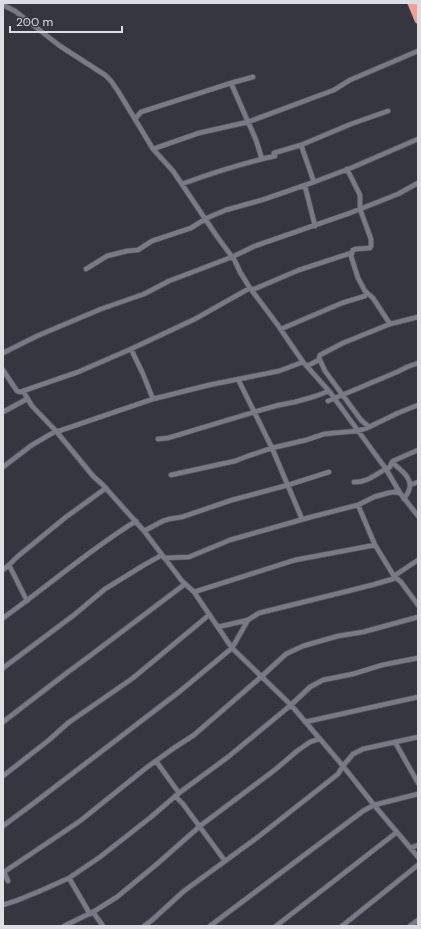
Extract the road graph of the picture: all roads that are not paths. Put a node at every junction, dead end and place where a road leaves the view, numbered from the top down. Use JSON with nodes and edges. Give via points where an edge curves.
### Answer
{"nodes":[{"id":1,"x":411,"y":3,"type":"edge"},
{"id":2,"x":3,"y":5,"type":"edge"},
{"id":3,"x":418,"y":20,"type":"edge"},
{"id":4,"x":418,"y":51,"type":"edge"},
{"id":5,"x":253,"y":77,"type":"dead end"},
{"id":6,"x":231,"y":83,"type":"junction"},
{"id":7,"x":388,"y":110,"type":"dead end"},
{"id":8,"x":135,"y":119,"type":"junction"},
{"id":9,"x":248,"y":122,"type":"junction"},
{"id":10,"x":418,"y":139,"type":"edge"},
{"id":11,"x":301,"y":145,"type":"junction"},
{"id":12,"x":153,"y":149,"type":"junction"},
{"id":13,"x":262,"y":159,"type":"junction"},
{"id":14,"x":347,"y":169,"type":"junction"},
{"id":15,"x":314,"y":182,"type":"junction"},
{"id":16,"x":418,"y":183,"type":"edge"},
{"id":17,"x":182,"y":184,"type":"junction"},
{"id":18,"x":305,"y":186,"type":"junction"},
{"id":19,"x":360,"y":209,"type":"junction"},
{"id":20,"x":205,"y":219,"type":"junction"},
{"id":21,"x":314,"y":226,"type":"junction"},
{"id":22,"x":351,"y":253,"type":"junction"},
{"id":23,"x":232,"y":256,"type":"junction"},
{"id":24,"x":86,"y":269,"type":"dead end"},
{"id":25,"x":250,"y":288,"type":"junction"},
{"id":26,"x":365,"y":296,"type":"dead end"},
{"id":27,"x":418,"y":317,"type":"edge"},
{"id":28,"x":390,"y":324,"type":"junction"},
{"id":29,"x":281,"y":329,"type":"junction"},
{"id":30,"x":131,"y":350,"type":"junction"},
{"id":31,"x":3,"y":353,"type":"edge"},
{"id":32,"x":319,"y":360,"type":"junction"},
{"id":33,"x":418,"y":363,"type":"edge"},
{"id":34,"x":305,"y":364,"type":"junction"},
{"id":35,"x":3,"y":370,"type":"edge"},
{"id":36,"x":391,"y":372,"type":"dead end"},
{"id":37,"x":238,"y":379,"type":"junction"},
{"id":38,"x":23,"y":391,"type":"junction"},
{"id":39,"x":329,"y":391,"type":"junction"},
{"id":40,"x":342,"y":395,"type":"junction"},
{"id":41,"x":27,"y":399,"type":"junction"},
{"id":42,"x":153,"y":399,"type":"junction"},
{"id":43,"x":335,"y":399,"type":"junction"},
{"id":44,"x":328,"y":402,"type":"junction"},
{"id":45,"x":418,"y":406,"type":"edge"},
{"id":46,"x":3,"y":412,"type":"edge"},
{"id":47,"x":253,"y":412,"type":"junction"},
{"id":48,"x":357,"y":413,"type":"junction"},
{"id":49,"x":347,"y":416,"type":"junction"},
{"id":50,"x":369,"y":427,"type":"junction"},
{"id":51,"x":56,"y":431,"type":"junction"},
{"id":52,"x":357,"y":431,"type":"junction"},
{"id":53,"x":158,"y":439,"type":"dead end"},
{"id":54,"x":272,"y":448,"type":"junction"},
{"id":55,"x":418,"y":450,"type":"edge"},
{"id":56,"x":391,"y":466,"type":"junction"},
{"id":57,"x":3,"y":467,"type":"edge"},
{"id":58,"x":329,"y":472,"type":"dead end"},
{"id":59,"x":171,"y":475,"type":"dead end"},
{"id":60,"x":354,"y":482,"type":"dead end"},
{"id":61,"x":418,"y":482,"type":"edge"},
{"id":62,"x":288,"y":485,"type":"junction"},
{"id":63,"x":410,"y":485,"type":"junction"},
{"id":64,"x":106,"y":488,"type":"junction"},
{"id":65,"x":400,"y":493,"type":"junction"},
{"id":66,"x":404,"y":499,"type":"junction"},
{"id":67,"x":358,"y":505,"type":"junction"},
{"id":68,"x":416,"y":510,"type":"edge"},
{"id":69,"x":418,"y":516,"type":"edge"},
{"id":70,"x":302,"y":519,"type":"junction"},
{"id":71,"x":136,"y":521,"type":"junction"},
{"id":72,"x":144,"y":530,"type":"junction"},
{"id":73,"x":375,"y":545,"type":"junction"},
{"id":74,"x":163,"y":557,"type":"junction"},
{"id":75,"x":418,"y":560,"type":"edge"},
{"id":76,"x":9,"y":565,"type":"junction"},
{"id":77,"x":3,"y":570,"type":"edge"},
{"id":78,"x":395,"y":577,"type":"junction"},
{"id":79,"x":185,"y":584,"type":"junction"},
{"id":80,"x":194,"y":592,"type":"junction"},
{"id":81,"x":27,"y":601,"type":"junction"},
{"id":82,"x":418,"y":605,"type":"edge"},
{"id":83,"x":209,"y":614,"type":"junction"},
{"id":84,"x":418,"y":617,"type":"edge"},
{"id":85,"x":3,"y":618,"type":"edge"},
{"id":86,"x":248,"y":620,"type":"junction"},
{"id":87,"x":218,"y":627,"type":"junction"},
{"id":88,"x":232,"y":648,"type":"junction"},
{"id":89,"x":418,"y":658,"type":"edge"},
{"id":90,"x":3,"y":668,"type":"edge"},
{"id":91,"x":262,"y":676,"type":"junction"},
{"id":92,"x":418,"y":697,"type":"edge"},
{"id":93,"x":291,"y":705,"type":"junction"},
{"id":94,"x":3,"y":722,"type":"edge"},
{"id":95,"x":305,"y":722,"type":"junction"},
{"id":96,"x":319,"y":738,"type":"junction"},
{"id":97,"x":418,"y":738,"type":"edge"},
{"id":98,"x":395,"y":742,"type":"junction"},
{"id":99,"x":156,"y":761,"type":"junction"},
{"id":100,"x":343,"y":766,"type":"junction"},
{"id":101,"x":3,"y":776,"type":"edge"},
{"id":102,"x":418,"y":783,"type":"edge"},
{"id":103,"x":177,"y":794,"type":"junction"},
{"id":104,"x":418,"y":794,"type":"edge"},
{"id":105,"x":374,"y":805,"type":"junction"},
{"id":106,"x":3,"y":826,"type":"edge"},
{"id":107,"x":200,"y":826,"type":"junction"},
{"id":108,"x":396,"y":832,"type":"junction"},
{"id":109,"x":418,"y":846,"type":"edge"},
{"id":110,"x":411,"y":848,"type":"junction"},
{"id":111,"x":418,"y":857,"type":"edge"},
{"id":112,"x":225,"y":861,"type":"junction"},
{"id":113,"x":418,"y":865,"type":"edge"},
{"id":114,"x":69,"y":878,"type":"junction"},
{"id":115,"x":8,"y":881,"type":"dead end"},
{"id":116,"x":3,"y":905,"type":"edge"},
{"id":117,"x":92,"y":913,"type":"junction"},
{"id":118,"x":418,"y":920,"type":"edge"},
{"id":119,"x":64,"y":926,"type":"edge"},
{"id":120,"x":103,"y":926,"type":"edge"},
{"id":121,"x":144,"y":926,"type":"edge"},
{"id":122,"x":210,"y":926,"type":"edge"},
{"id":123,"x":276,"y":926,"type":"edge"},
{"id":124,"x":342,"y":926,"type":"edge"},
{"id":125,"x":410,"y":926,"type":"edge"}],
"edges":[{"from":1,"to":3,"type":"highway"},
{"from":2,"to":8,"type":"street","via":[[105,75]]},
{"from":4,"to":9,"type":"street","via":[[350,80],[334,90]]},
{"from":5,"to":6,"type":"street"},
{"from":6,"to":8,"type":"street","via":[[141,112]]},
{"from":6,"to":9,"type":"street"},
{"from":7,"to":11,"type":"street"},
{"from":8,"to":12,"type":"street"},
{"from":9,"to":12,"type":"street","via":[[198,133]]},
{"from":9,"to":13,"type":"street"},
{"from":10,"to":14,"type":"street"},
{"from":11,"to":13,"type":"street"},
{"from":11,"to":15,"type":"street"},
{"from":12,"to":17,"type":"street"},
{"from":13,"to":17,"type":"street"},
{"from":14,"to":15,"type":"street"},
{"from":14,"to":19,"type":"street","via":[[360,195]]},
{"from":15,"to":18,"type":"street"},
{"from":16,"to":19,"type":"street"},
{"from":17,"to":20,"type":"street"},
{"from":18,"to":20,"type":"street"},
{"from":18,"to":21,"type":"street"},
{"from":19,"to":21,"type":"street"},
{"from":19,"to":22,"type":"street","via":[[369,232],[371,246],[353,250]]},
{"from":20,"to":23,"type":"street"},
{"from":20,"to":24,"type":"street","via":[[191,228],[152,241],[138,250],[107,256]]},
{"from":21,"to":23,"type":"street"},
{"from":22,"to":25,"type":"street","via":[[299,270],[252,290]]},
{"from":22,"to":28,"type":"street","via":[[358,278],[365,291],[373,298]]},
{"from":23,"to":25,"type":"street"},
{"from":23,"to":31,"type":"street","via":[[37,336]]},
{"from":25,"to":29,"type":"street"},
{"from":25,"to":30,"type":"street","via":[[195,319]]},
{"from":26,"to":29,"type":"street"},
{"from":27,"to":28,"type":"street"},
{"from":28,"to":32,"type":"street","via":[[343,343],[320,355]]},
{"from":29,"to":34,"type":"street"},
{"from":30,"to":38,"type":"street"},
{"from":30,"to":42,"type":"street"},
{"from":32,"to":34,"type":"street"},
{"from":32,"to":40,"type":"street"},
{"from":33,"to":44,"type":"street"},
{"from":34,"to":37,"type":"street"},
{"from":34,"to":39,"type":"street"},
{"from":35,"to":38,"type":"street","via":[[17,391]]},
{"from":36,"to":44,"type":"street"},
{"from":37,"to":42,"type":"street"},
{"from":37,"to":47,"type":"street"},
{"from":38,"to":41,"type":"street"},
{"from":39,"to":43,"type":"street"},
{"from":39,"to":47,"type":"street"},
{"from":40,"to":43,"type":"street"},
{"from":40,"to":44,"type":"street"},
{"from":40,"to":48,"type":"street"},
{"from":41,"to":46,"type":"street"},
{"from":41,"to":51,"type":"street"},
{"from":42,"to":51,"type":"street"},
{"from":43,"to":49,"type":"street"},
{"from":45,"to":50,"type":"street"},
{"from":47,"to":53,"type":"street"},
{"from":47,"to":54,"type":"street"},
{"from":48,"to":49,"type":"street"},
{"from":48,"to":50,"type":"street"},
{"from":49,"to":52,"type":"street"},
{"from":50,"to":52,"type":"street"},
{"from":51,"to":57,"type":"street"},
{"from":51,"to":64,"type":"street"},
{"from":52,"to":54,"type":"street","via":[[334,432]]},
{"from":52,"to":56,"type":"street"},
{"from":54,"to":59,"type":"street","via":[[235,461]]},
{"from":54,"to":62,"type":"street"},
{"from":55,"to":56,"type":"street"},
{"from":56,"to":60,"type":"street","via":[[362,482]]},
{"from":56,"to":63,"type":"street","via":[[408,477]]},
{"from":56,"to":65,"type":"street"},
{"from":58,"to":62,"type":"street"},
{"from":61,"to":63,"type":"street"},
{"from":62,"to":70,"type":"street"},
{"from":62,"to":72,"type":"street","via":[[163,521]]},
{"from":63,"to":66,"type":"street"},
{"from":64,"to":71,"type":"street"},
{"from":64,"to":76,"type":"street","via":[[66,517]]},
{"from":65,"to":66,"type":"street"},
{"from":65,"to":67,"type":"street","via":[[388,492]]},
{"from":66,"to":68,"type":"street"},
{"from":67,"to":70,"type":"street"},
{"from":67,"to":73,"type":"street"},
{"from":68,"to":69,"type":"street"},
{"from":70,"to":74,"type":"street","via":[[230,540],[189,557]]},
{"from":71,"to":72,"type":"street"},
{"from":71,"to":81,"type":"street","via":[[89,552]]},
{"from":72,"to":74,"type":"street"},
{"from":73,"to":78,"type":"street"},
{"from":73,"to":80,"type":"street","via":[[296,560]]},
{"from":74,"to":79,"type":"street"},
{"from":74,"to":90,"type":"street","via":[[144,565],[105,589]]},
{"from":75,"to":78,"type":"street"},
{"from":76,"to":77,"type":"street"},
{"from":76,"to":81,"type":"street"},
{"from":78,"to":82,"type":"street"},
{"from":78,"to":86,"type":"street","via":[[259,613]]},
{"from":79,"to":80,"type":"street"},
{"from":79,"to":94,"type":"street"},
{"from":80,"to":83,"type":"street"},
{"from":81,"to":85,"type":"street"},
{"from":83,"to":87,"type":"street"},
{"from":83,"to":101,"type":"street","via":[[133,678],[68,723]]},
{"from":84,"to":91,"type":"street","via":[[303,646],[286,654]]},
{"from":86,"to":87,"type":"street"},
{"from":86,"to":88,"type":"street"},
{"from":87,"to":88,"type":"street"},
{"from":88,"to":91,"type":"street"},
{"from":88,"to":106,"type":"street","via":[[179,692]]},
{"from":89,"to":93,"type":"street","via":[[323,680],[310,687]]},
{"from":91,"to":93,"type":"street"},
{"from":91,"to":99,"type":"street","via":[[194,735]]},
{"from":92,"to":95,"type":"street"},
{"from":93,"to":95,"type":"street"},
{"from":93,"to":103,"type":"street","via":[[228,757]]},
{"from":95,"to":96,"type":"street"},
{"from":96,"to":100,"type":"street"},
{"from":96,"to":107,"type":"street","via":[[297,751]]},
{"from":97,"to":98,"type":"street"},
{"from":98,"to":100,"type":"street","via":[[353,754]]},
{"from":98,"to":102,"type":"street"},
{"from":99,"to":103,"type":"street"},
{"from":99,"to":115,"type":"street","via":[[80,821],[4,872]]},
{"from":100,"to":105,"type":"street"},
{"from":100,"to":112,"type":"street","via":[[338,774]]},
{"from":103,"to":107,"type":"street"},
{"from":103,"to":114,"type":"street","via":[[100,857]]},
{"from":104,"to":105,"type":"street"},
{"from":105,"to":108,"type":"street"},
{"from":105,"to":122,"type":"street"},
{"from":107,"to":112,"type":"street"},
{"from":107,"to":117,"type":"street","via":[[117,898]]},
{"from":108,"to":110,"type":"street"},
{"from":108,"to":123,"type":"street"},
{"from":109,"to":110,"type":"street"},
{"from":110,"to":111,"type":"street"},
{"from":112,"to":121,"type":"street","via":[[184,891]]},
{"from":113,"to":124,"type":"street"},
{"from":114,"to":116,"type":"street"},
{"from":114,"to":117,"type":"street"},
{"from":117,"to":119,"type":"street"},
{"from":117,"to":120,"type":"street"},
{"from":118,"to":125,"type":"street"}]}
